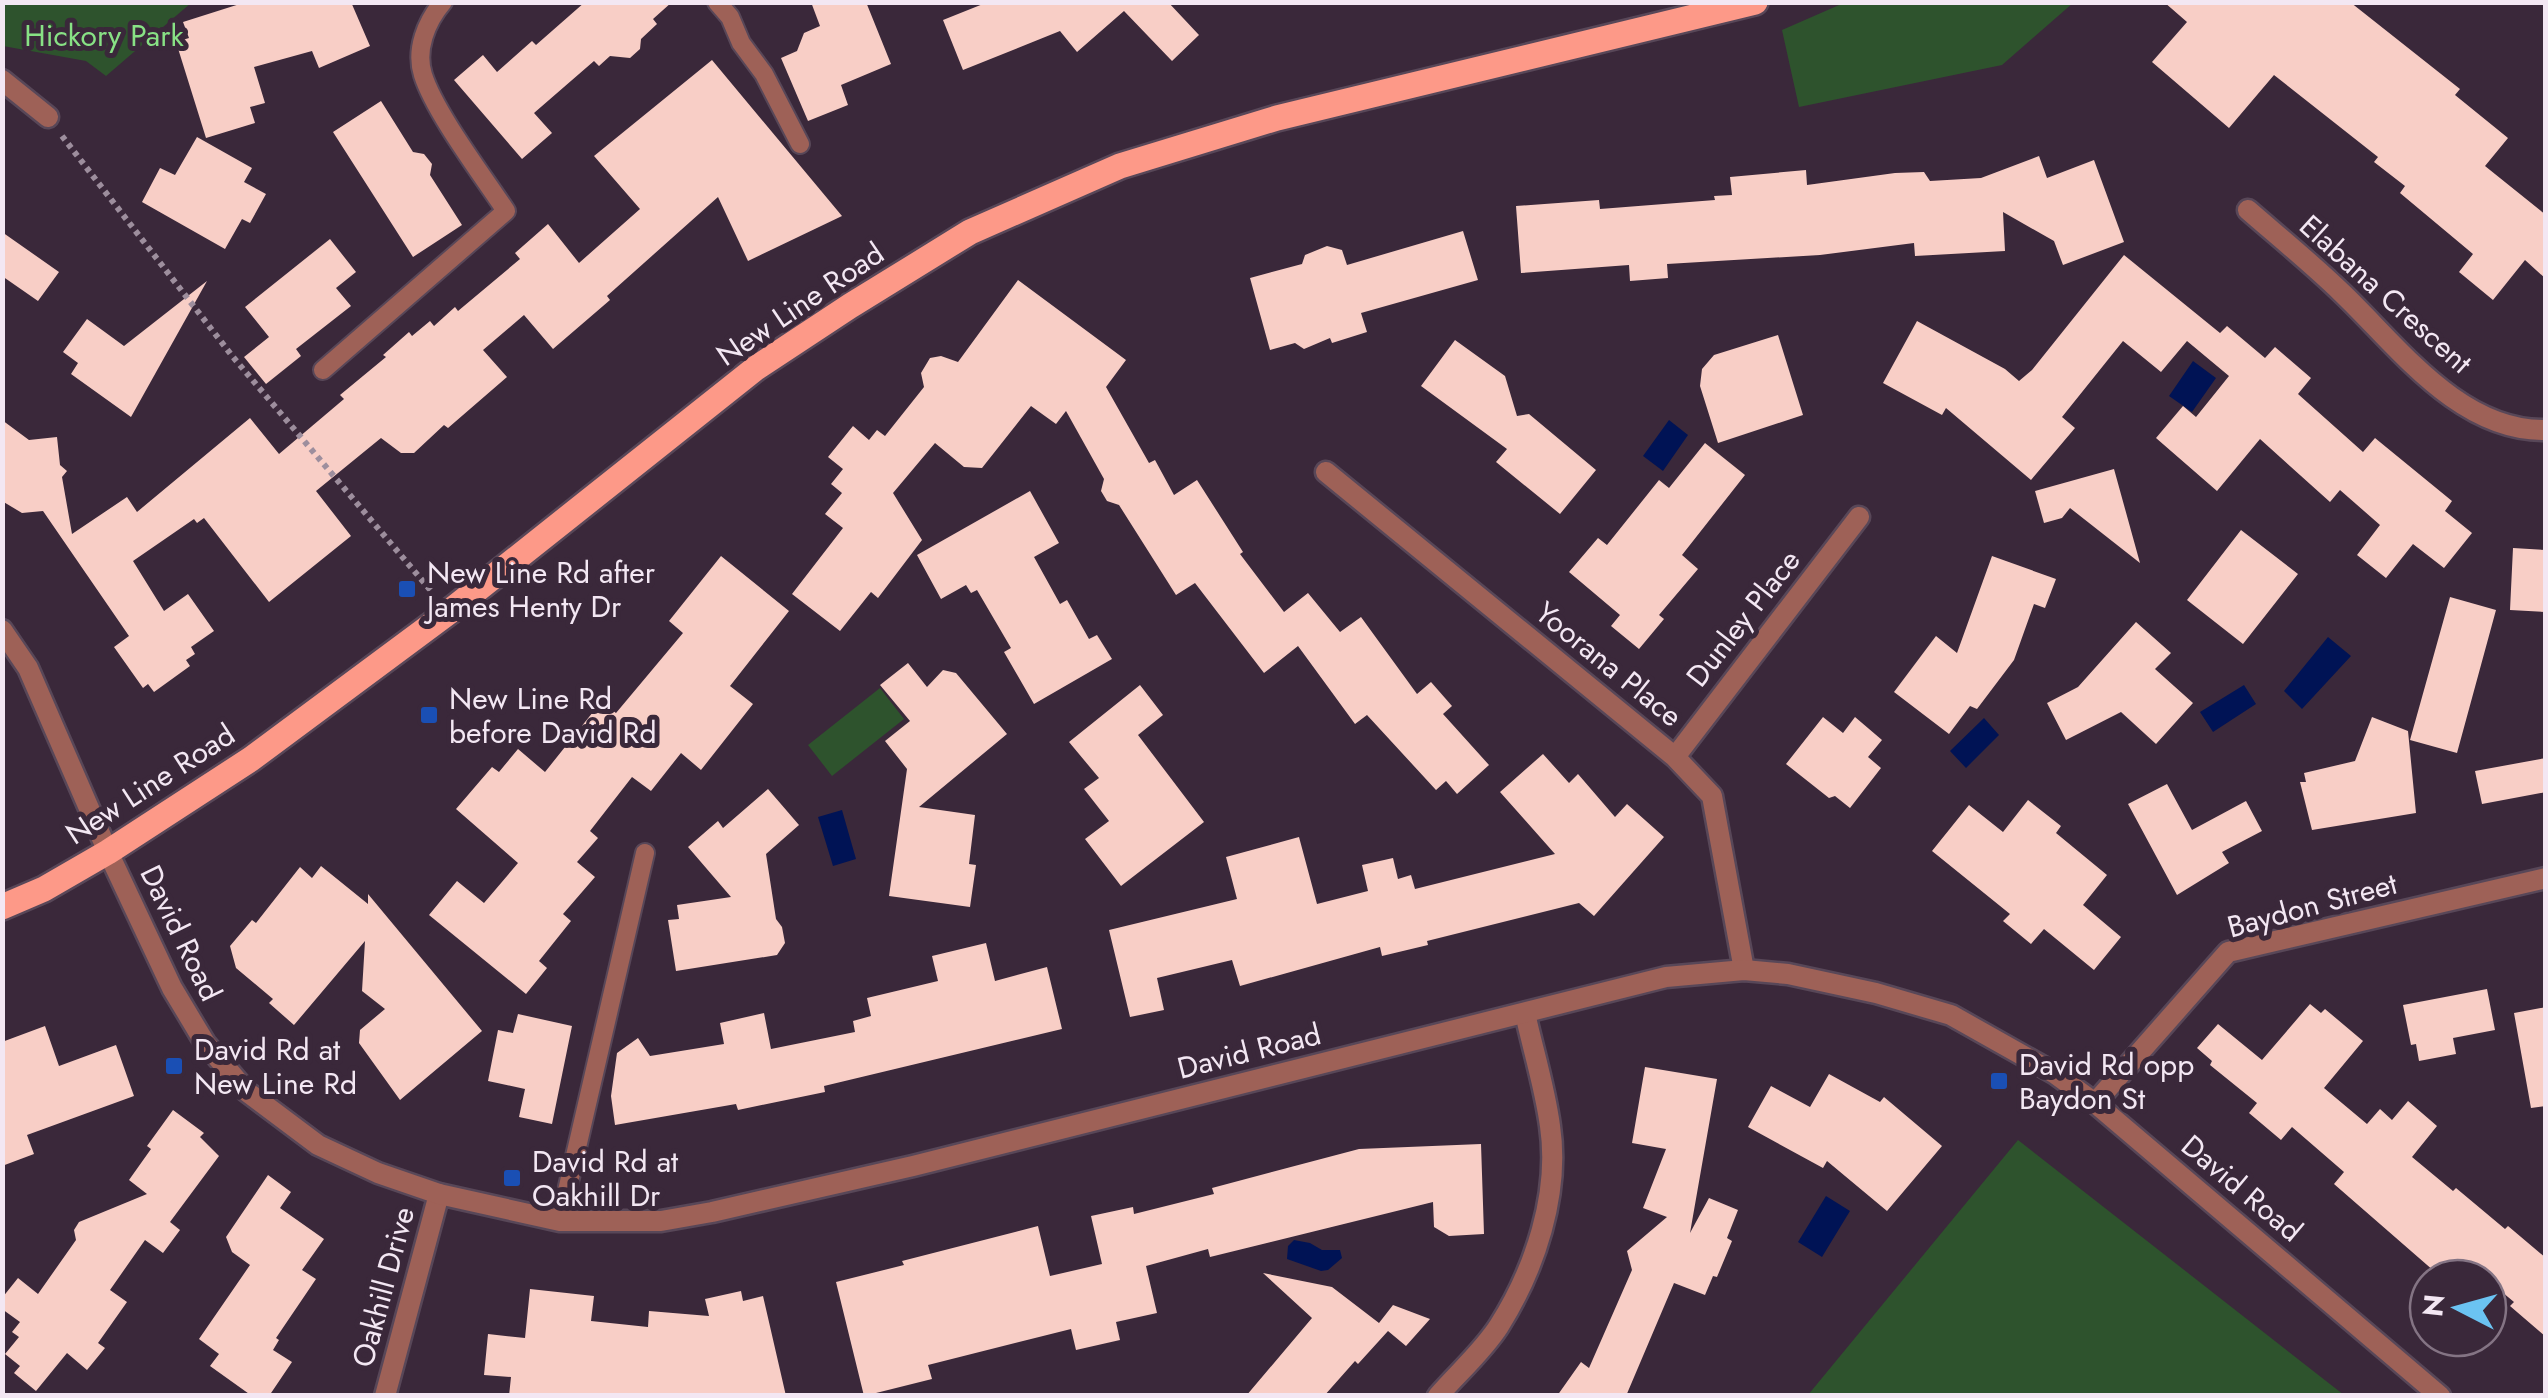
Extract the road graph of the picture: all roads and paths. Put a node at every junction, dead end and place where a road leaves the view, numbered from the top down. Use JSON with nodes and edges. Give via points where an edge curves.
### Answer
{"nodes":[{"id":1,"x":443,"y":2,"type":"edge"},
{"id":2,"x":717,"y":2,"type":"edge"},
{"id":3,"x":1755,"y":2,"type":"edge"},
{"id":4,"x":2,"y":80,"type":"edge"},
{"id":5,"x":48,"y":116,"type":"joint"},
{"id":6,"x":800,"y":144,"type":"dead end"},
{"id":7,"x":2248,"y":210,"type":"dead end"},
{"id":8,"x":323,"y":370,"type":"dead end"},
{"id":9,"x":2546,"y":430,"type":"edge"},
{"id":10,"x":1326,"y":472,"type":"dead end"},
{"id":11,"x":1859,"y":517,"type":"dead end"},
{"id":12,"x":449,"y":612,"type":"junction"},
{"id":13,"x":2,"y":630,"type":"edge"},
{"id":14,"x":1675,"y":757,"type":"junction"},
{"id":15,"x":108,"y":852,"type":"junction"},
{"id":16,"x":645,"y":853,"type":"dead end"},
{"id":17,"x":2546,"y":878,"type":"edge"},
{"id":18,"x":2,"y":908,"type":"edge"},
{"id":19,"x":1744,"y":970,"type":"junction"},
{"id":20,"x":1525,"y":1013,"type":"junction"},
{"id":21,"x":2095,"y":1103,"type":"junction"},
{"id":22,"x":439,"y":1194,"type":"junction"},
{"id":23,"x":560,"y":1221,"type":"junction"},
{"id":24,"x":385,"y":1396,"type":"edge"},
{"id":25,"x":1438,"y":1396,"type":"edge"},
{"id":26,"x":2440,"y":1396,"type":"edge"}],
"edges":[{"from":1,"to":8,"type":"lane","via":[[420,46],[422,74],[506,211]]},
{"from":2,"to":6,"type":"lane"},
{"from":3,"to":12,"type":"main road","name":"New Line Road","via":[[1277,118],[1120,166],[970,232],[756,368]]},
{"from":4,"to":5,"type":"street"},
{"from":5,"to":12,"type":"path","via":[[233,357]]},
{"from":7,"to":9,"type":"street","name":"Elabana Crescent","via":[[2433,384],[2494,420]]},
{"from":10,"to":14,"type":"street","name":"Yoorana Place"},
{"from":11,"to":14,"type":"street","name":"Dunley Place"},
{"from":12,"to":15,"type":"main road","name":"New Line Road","via":[[251,759]]},
{"from":13,"to":15,"type":"street","name":"David Road","via":[[28,668]]},
{"from":14,"to":19,"type":"street","name":"Yoorana Place","via":[[1712,796]]},
{"from":15,"to":18,"type":"main road","name":"New Line Road"},
{"from":15,"to":22,"type":"street","name":"David Road","via":[[172,988],[205,1043],[246,1090],[318,1144]]},
{"from":16,"to":23,"type":"lane"},
{"from":17,"to":21,"type":"street","name":"Baydon Street","via":[[2228,952]]},
{"from":19,"to":20,"type":"street","name":"David Road","via":[[1666,977]]},
{"from":19,"to":21,"type":"street","name":"David Road","via":[[1838,983],[1951,1014]]},
{"from":20,"to":23,"type":"street","name":"David Road","via":[[712,1212],[661,1221]]},
{"from":20,"to":25,"type":"street","via":[[1551,1128],[1543,1226],[1498,1327]]},
{"from":21,"to":26,"type":"street","name":"David Road"},
{"from":22,"to":23,"type":"street","name":"David Road"},
{"from":22,"to":24,"type":"street","name":"Oakhill Drive"}]}
